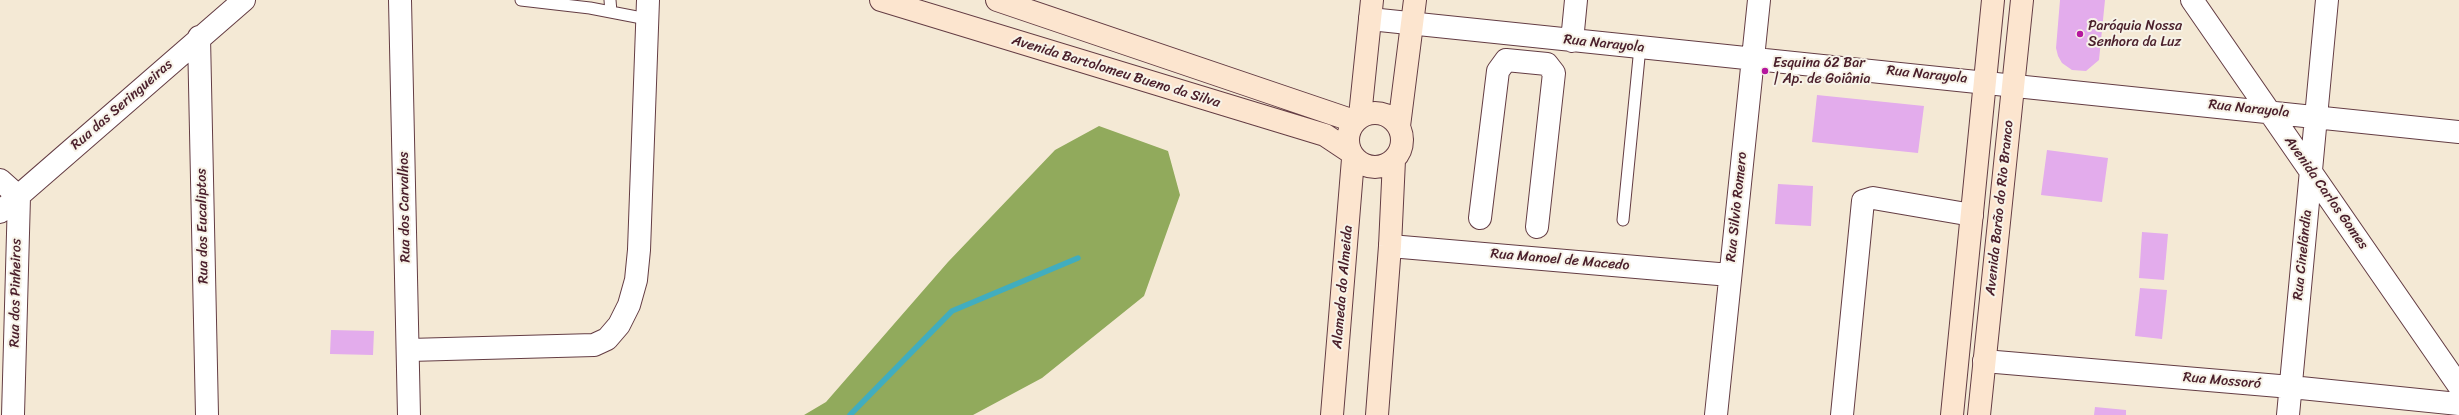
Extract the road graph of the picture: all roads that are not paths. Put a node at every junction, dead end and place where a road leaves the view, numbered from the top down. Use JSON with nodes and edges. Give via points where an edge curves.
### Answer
{"nodes":[{"id":1,"x":244,"y":0,"type":"edge"},
{"id":2,"x":400,"y":0,"type":"edge"},
{"id":3,"x":521,"y":0,"type":"edge"},
{"id":4,"x":610,"y":0,"type":"edge"},
{"id":5,"x":881,"y":0,"type":"edge"},
{"id":6,"x":997,"y":0,"type":"edge"},
{"id":7,"x":1415,"y":0,"type":"edge"},
{"id":8,"x":1576,"y":0,"type":"edge"},
{"id":9,"x":1759,"y":0,"type":"edge"},
{"id":10,"x":1993,"y":0,"type":"edge"},
{"id":11,"x":2022,"y":0,"type":"edge"},
{"id":12,"x":2192,"y":0,"type":"edge"},
{"id":13,"x":2327,"y":0,"type":"edge"},
{"id":14,"x":1032,"y":5,"type":"edge"},
{"id":15,"x":1371,"y":9,"type":"edge"},
{"id":16,"x":648,"y":10,"type":"edge"},
{"id":17,"x":610,"y":12,"type":"junction"},
{"id":18,"x":1412,"y":24,"type":"junction"},
{"id":19,"x":1529,"y":36,"type":"junction"},
{"id":20,"x":199,"y":37,"type":"junction"},
{"id":21,"x":1572,"y":41,"type":"junction"},
{"id":22,"x":1640,"y":47,"type":"junction"},
{"id":23,"x":1753,"y":58,"type":"junction"},
{"id":24,"x":1528,"y":62,"type":"junction"},
{"id":25,"x":1985,"y":81,"type":"junction"},
{"id":26,"x":2013,"y":84,"type":"junction"},
{"id":27,"x":2269,"y":111,"type":"junction"},
{"id":28,"x":2317,"y":116,"type":"junction"},
{"id":29,"x":1357,"y":119,"type":"junction"},
{"id":30,"x":1399,"y":126,"type":"junction"},
{"id":31,"x":2459,"y":132,"type":"edge"},
{"id":32,"x":1351,"y":155,"type":"junction"},
{"id":33,"x":1394,"y":160,"type":"junction"},
{"id":34,"x":2312,"y":172,"type":"junction"},
{"id":35,"x":0,"y":180,"type":"edge"},
{"id":36,"x":19,"y":196,"type":"junction"},
{"id":37,"x":0,"y":212,"type":"edge"},
{"id":38,"x":1972,"y":215,"type":"junction"},
{"id":39,"x":1480,"y":218,"type":"dead end"},
{"id":40,"x":1623,"y":220,"type":"dead end"},
{"id":41,"x":1537,"y":227,"type":"dead end"},
{"id":42,"x":1390,"y":246,"type":"junction"},
{"id":43,"x":1730,"y":275,"type":"junction"},
{"id":44,"x":409,"y":350,"type":"junction"},
{"id":45,"x":1984,"y":361,"type":"junction"},
{"id":46,"x":2459,"y":386,"type":"edge"},
{"id":47,"x":2291,"y":387,"type":"junction"},
{"id":48,"x":2459,"y":404,"type":"edge"},
{"id":49,"x":13,"y":415,"type":"edge"},
{"id":50,"x":207,"y":415,"type":"edge"},
{"id":51,"x":409,"y":415,"type":"edge"},
{"id":52,"x":1332,"y":415,"type":"edge"},
{"id":53,"x":1377,"y":415,"type":"edge"},
{"id":54,"x":1716,"y":415,"type":"edge"},
{"id":55,"x":1842,"y":415,"type":"edge"},
{"id":56,"x":1952,"y":415,"type":"edge"},
{"id":57,"x":1979,"y":415,"type":"edge"},
{"id":58,"x":2288,"y":415,"type":"edge"}],
"edges":[{"from":1,"to":20,"type":"street","name":"Rua das Seringueiras"},
{"from":2,"to":44,"type":"street","name":"Rua dos Carvalhos"},
{"from":3,"to":17,"type":"lane"},
{"from":4,"to":17,"type":"lane"},
{"from":5,"to":32,"type":"street","name":"Avenida Bartolomeu Bueno da Silva","via":[[1325,136]]},
{"from":6,"to":14,"type":"street","name":"Avenida Bartolomeu Bueno da Silva"},
{"from":7,"to":18,"type":"street"},
{"from":8,"to":21,"type":"street"},
{"from":9,"to":23,"type":"street","name":"Rua Silvio Romero"},
{"from":10,"to":25,"type":"street","name":"Avenida Barão do Rio Branco"},
{"from":11,"to":26,"type":"street","name":"Avenida Barão do Rio Branco"},
{"from":12,"to":27,"type":"street","name":"Avenida Carlos Gomes"},
{"from":13,"to":28,"type":"street","name":"Rua Cinelândia"},
{"from":14,"to":29,"type":"street","name":"Avenida Bartolomeu Bueno da Silva"},
{"from":15,"to":18,"type":"street","name":"Rua Narayola"},
{"from":15,"to":29,"type":"street"},
{"from":16,"to":17,"type":"lane"},
{"from":16,"to":44,"type":"street","via":[[639,250],[636,280],[629,305],[619,325],[607,339],[594,345]]},
{"from":18,"to":19,"type":"street","name":"Rua Narayola"},
{"from":18,"to":30,"type":"street"},
{"from":19,"to":21,"type":"street","name":"Rua Narayola"},
{"from":19,"to":24,"type":"street"},
{"from":20,"to":36,"type":"street","name":"Rua das Seringueiras"},
{"from":20,"to":50,"type":"street","name":"Rua dos Eucaliptos"},
{"from":21,"to":22,"type":"street","name":"Rua Narayola"},
{"from":22,"to":23,"type":"street","name":"Rua Narayola"},
{"from":22,"to":40,"type":"lane"},
{"from":23,"to":25,"type":"street","name":"Rua Narayola"},
{"from":23,"to":43,"type":"street","name":"Rua Silvio Romero"},
{"from":24,"to":39,"type":"street","via":[[1506,60],[1498,71]]},
{"from":24,"to":41,"type":"street","via":[[1546,64],[1554,73]]},
{"from":25,"to":26,"type":"street","name":"Rua Narayola"},
{"from":25,"to":38,"type":"street","name":"Avenida Barão do Rio Branco"},
{"from":26,"to":27,"type":"street","name":"Rua Narayola"},
{"from":26,"to":45,"type":"street","name":"Avenida Barão do Rio Branco"},
{"from":27,"to":28,"type":"street","name":"Rua Narayola"},
{"from":27,"to":34,"type":"street","name":"Avenida Carlos Gomes"},
{"from":28,"to":31,"type":"street","name":"Rua Narayola"},
{"from":28,"to":34,"type":"street","name":"Rua Cinelândia"},
{"from":29,"to":30,"type":"street","via":[[1374,112],[1389,116]]},
{"from":29,"to":32,"type":"street","via":[[1347,135]]},
{"from":30,"to":33,"type":"street","via":[[1403,144]]},
{"from":32,"to":33,"type":"street","via":[[1366,167],[1381,168]]},
{"from":32,"to":52,"type":"street","name":"Alameda do Almeida"},
{"from":33,"to":42,"type":"street"},
{"from":34,"to":46,"type":"street","name":"Avenida Carlos Gomes"},
{"from":34,"to":47,"type":"street","name":"Rua Cinelândia"},
{"from":35,"to":36,"type":"street"},
{"from":36,"to":37,"type":"street","name":"Rua das Seringueiras"},
{"from":36,"to":49,"type":"street","name":"Rua dos Pinheiros"},
{"from":38,"to":55,"type":"street","via":[[1873,198],[1863,201]]},
{"from":38,"to":56,"type":"street","name":"Avenida Barão do Rio Branco"},
{"from":42,"to":43,"type":"street","name":"Rua Manoel de Macedo"},
{"from":42,"to":53,"type":"street"},
{"from":43,"to":54,"type":"street","name":"Rua Silvio Romero"},
{"from":44,"to":51,"type":"street","name":"Rua dos Carvalhos"},
{"from":45,"to":47,"type":"street","name":"Rua Mossoró"},
{"from":45,"to":57,"type":"street","name":"Avenida Barão do Rio Branco"},
{"from":47,"to":48,"type":"street","name":"Rua Mossoró"},
{"from":47,"to":58,"type":"street","name":"Rua Cinelândia"}]}
